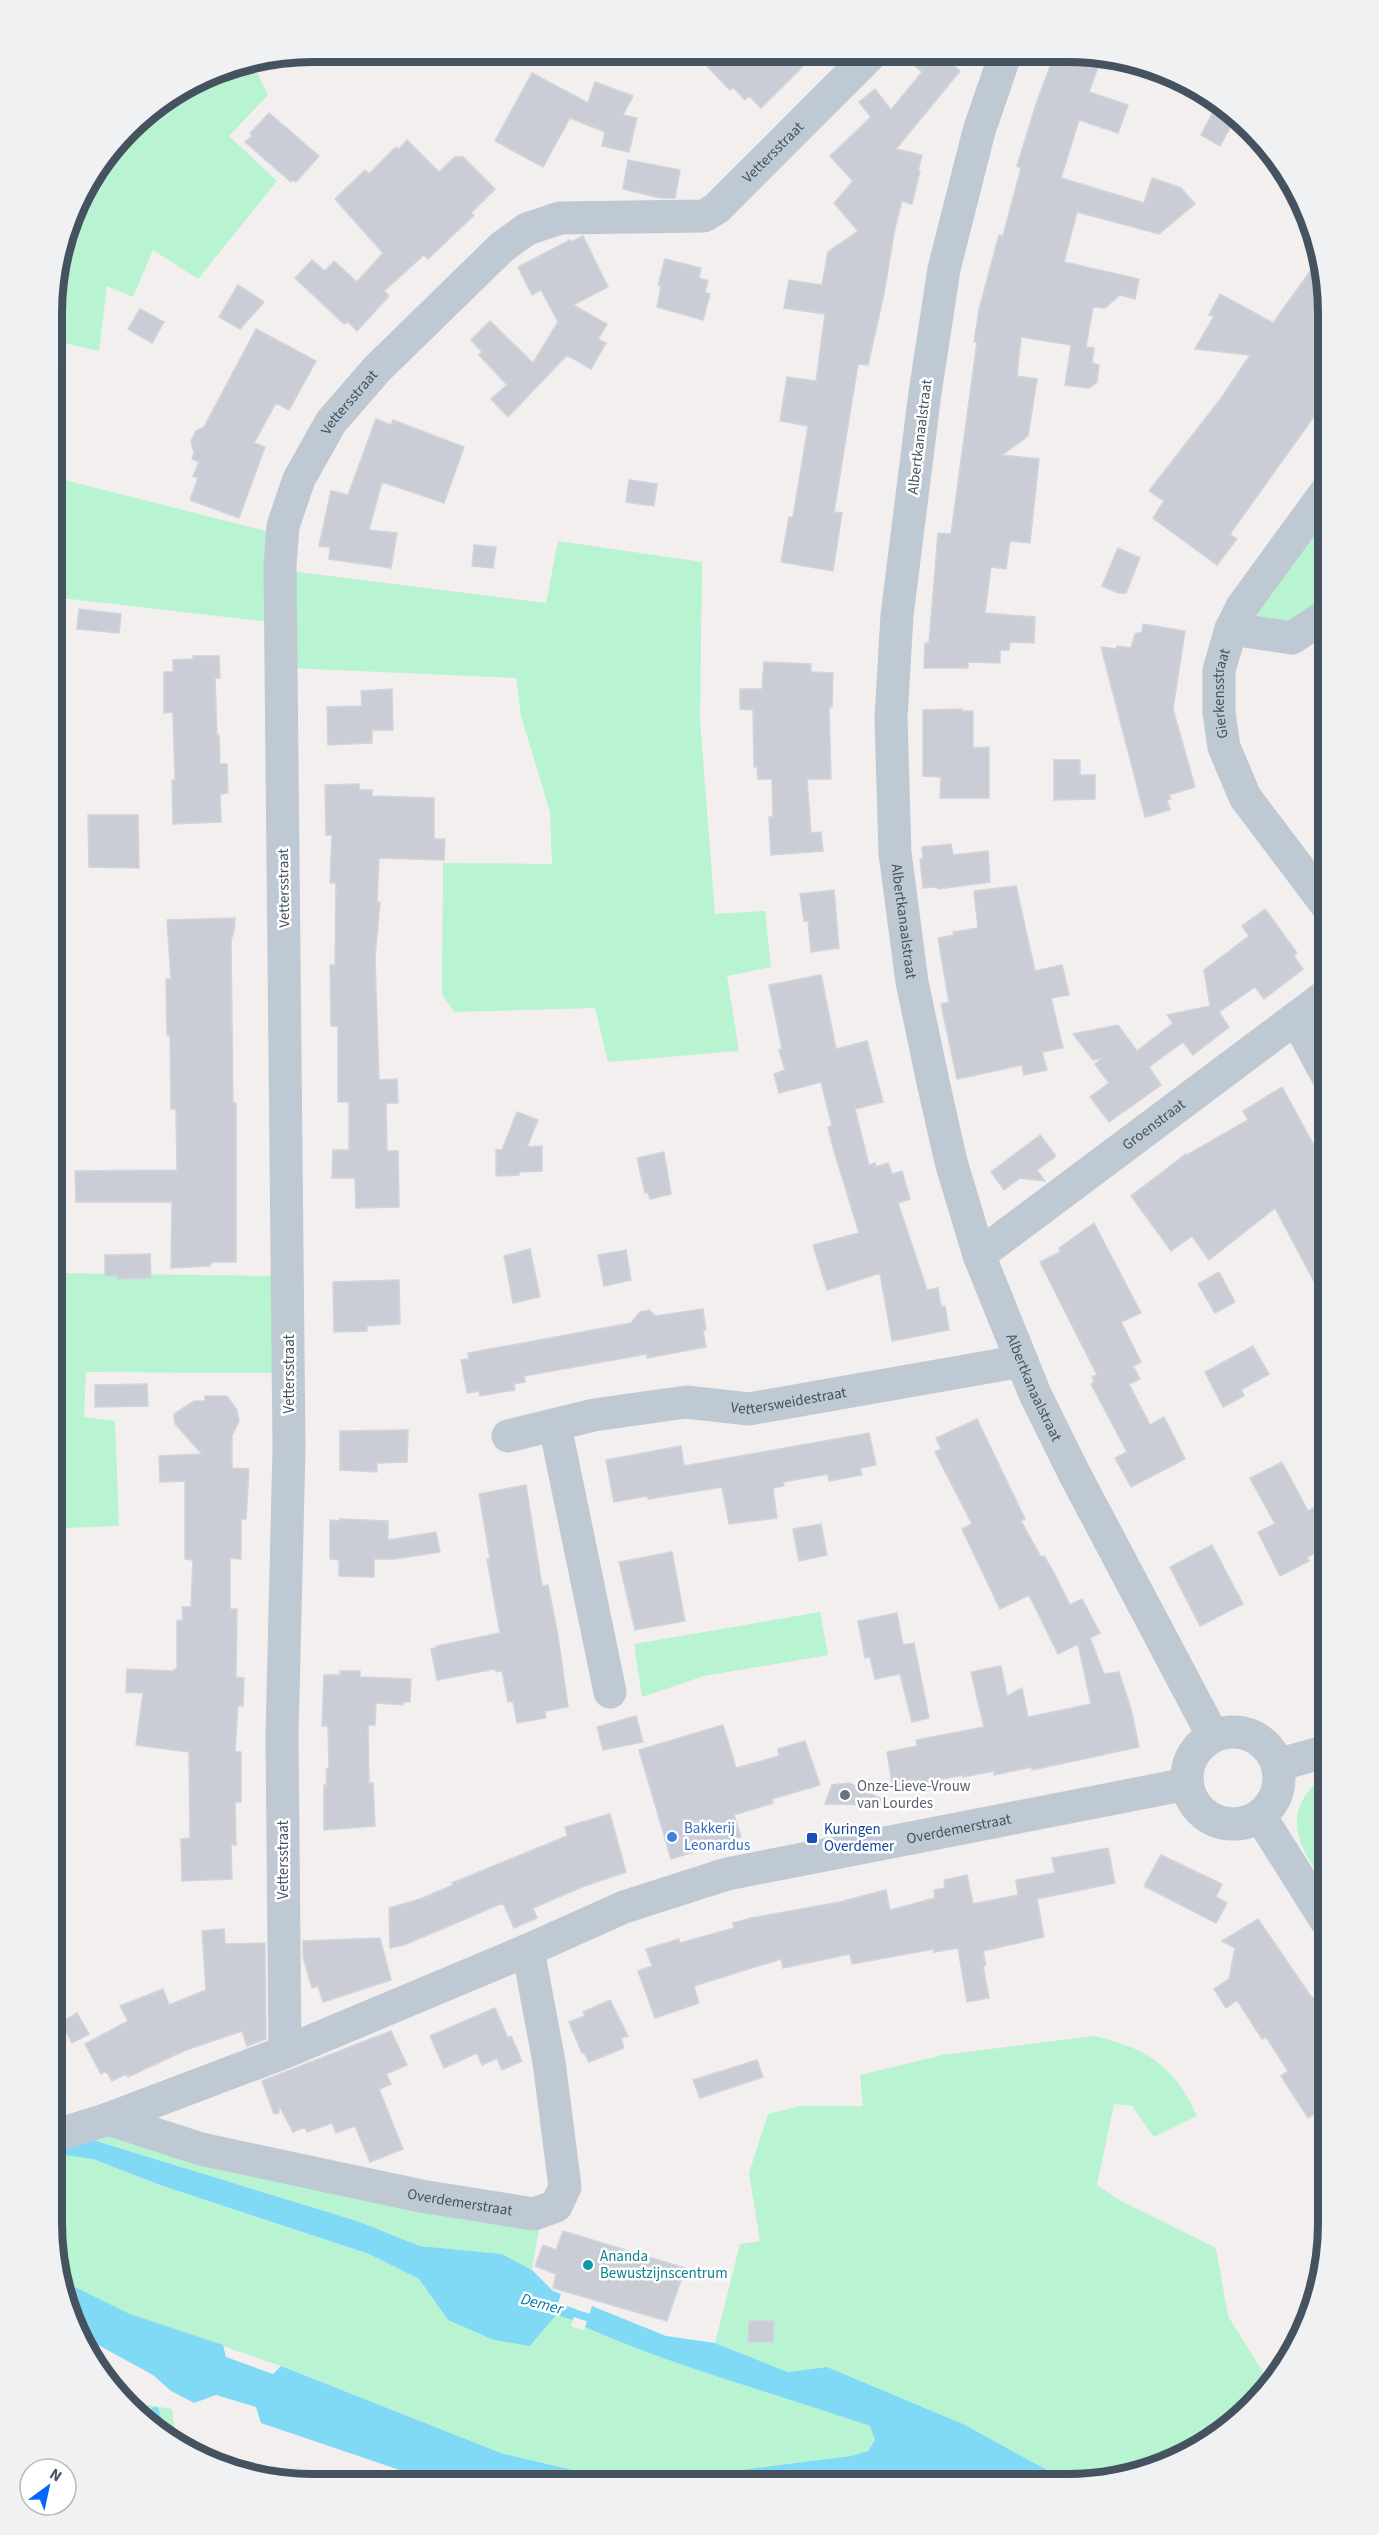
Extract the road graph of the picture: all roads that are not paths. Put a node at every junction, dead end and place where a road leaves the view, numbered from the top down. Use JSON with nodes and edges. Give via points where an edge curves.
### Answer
{"nodes":[{"id":1,"x":863,"y":62,"type":"edge"},
{"id":2,"x":1003,"y":62,"type":"edge"},
{"id":3,"x":1318,"y":503,"type":"edge"},
{"id":4,"x":1318,"y":621,"type":"edge"},
{"id":5,"x":1231,"y":629,"type":"junction"},
{"id":6,"x":1318,"y":894,"type":"edge"},
{"id":7,"x":1318,"y":1002,"type":"edge"},
{"id":8,"x":1296,"y":1018,"type":"junction"},
{"id":9,"x":1318,"y":1059,"type":"edge"},
{"id":10,"x":979,"y":1255,"type":"junction"},
{"id":11,"x":1022,"y":1361,"type":"junction"},
{"id":12,"x":555,"y":1426,"type":"junction"},
{"id":13,"x":508,"y":1436,"type":"dead end"},
{"id":14,"x":610,"y":1692,"type":"dead end"},
{"id":15,"x":1214,"y":1736,"type":"junction"},
{"id":16,"x":1318,"y":1754,"type":"edge"},
{"id":17,"x":1277,"y":1765,"type":"junction"},
{"id":18,"x":1187,"y":1784,"type":"junction"},
{"id":19,"x":1260,"y":1816,"type":"junction"},
{"id":20,"x":1318,"y":1908,"type":"edge"},
{"id":21,"x":528,"y":1950,"type":"junction"},
{"id":22,"x":285,"y":2052,"type":"junction"},
{"id":23,"x":108,"y":2119,"type":"junction"},
{"id":24,"x":62,"y":2134,"type":"edge"}],
"edges":[{"from":1,"to":22,"type":"street","name":"Vettersstraat","via":[[717,208],[704,216],[560,218],[527,229],[502,247],[378,369],[331,422],[299,479],[283,526],[280,566],[289,1449],[282,1735]]},
{"from":2,"to":10,"type":"street","name":"Albertkanaalstraat","via":[[979,131],[944,269],[897,615],[891,718],[895,853],[912,982],[951,1162]]},
{"from":3,"to":5,"type":"street","name":"Gierkensstraat","via":[[1242,607]]},
{"from":4,"to":5,"type":"street","name":"Gierkensstraat","via":[[1292,638]]},
{"from":5,"to":6,"type":"street","name":"Gierkensstraat","via":[[1219,670],[1224,747],[1245,797]]},
{"from":7,"to":8,"type":"street","name":"Groenstraat"},
{"from":8,"to":9,"type":"street"},
{"from":8,"to":10,"type":"street","name":"Groenstraat"},
{"from":10,"to":11,"type":"street","name":"Albertkanaalstraat"},
{"from":11,"to":12,"type":"street","name":"Vettersweidestraat","via":[[749,1409],[686,1402],[594,1415]]},
{"from":11,"to":15,"type":"street","name":"Albertkanaalstraat","via":[[1074,1473]]},
{"from":12,"to":13,"type":"street","name":"Vettersweidestraat"},
{"from":12,"to":14,"type":"street"},
{"from":15,"to":17,"type":"street","via":[[1229,1732],[1259,1740],[1270,1750]]},
{"from":15,"to":18,"type":"street","via":[[1193,1756]]},
{"from":16,"to":17,"type":"street"},
{"from":17,"to":19,"type":"street","via":[[1277,1793]]},
{"from":18,"to":19,"type":"street","via":[[1194,1802],[1207,1816],[1224,1823],[1243,1823]]},
{"from":18,"to":21,"type":"street","name":"Overdemerstraat","via":[[727,1874],[624,1907]]},
{"from":19,"to":20,"type":"street"},
{"from":21,"to":22,"type":"street","name":"Overdemerstraat"},
{"from":21,"to":23,"type":"street","name":"Overdemerstraat","via":[[549,2062],[565,2187],[556,2206],[534,2214],[421,2196],[201,2149]]},
{"from":22,"to":23,"type":"street","name":"Overdemerstraat"},
{"from":23,"to":24,"type":"street","name":"Overdemerstraat"}]}
